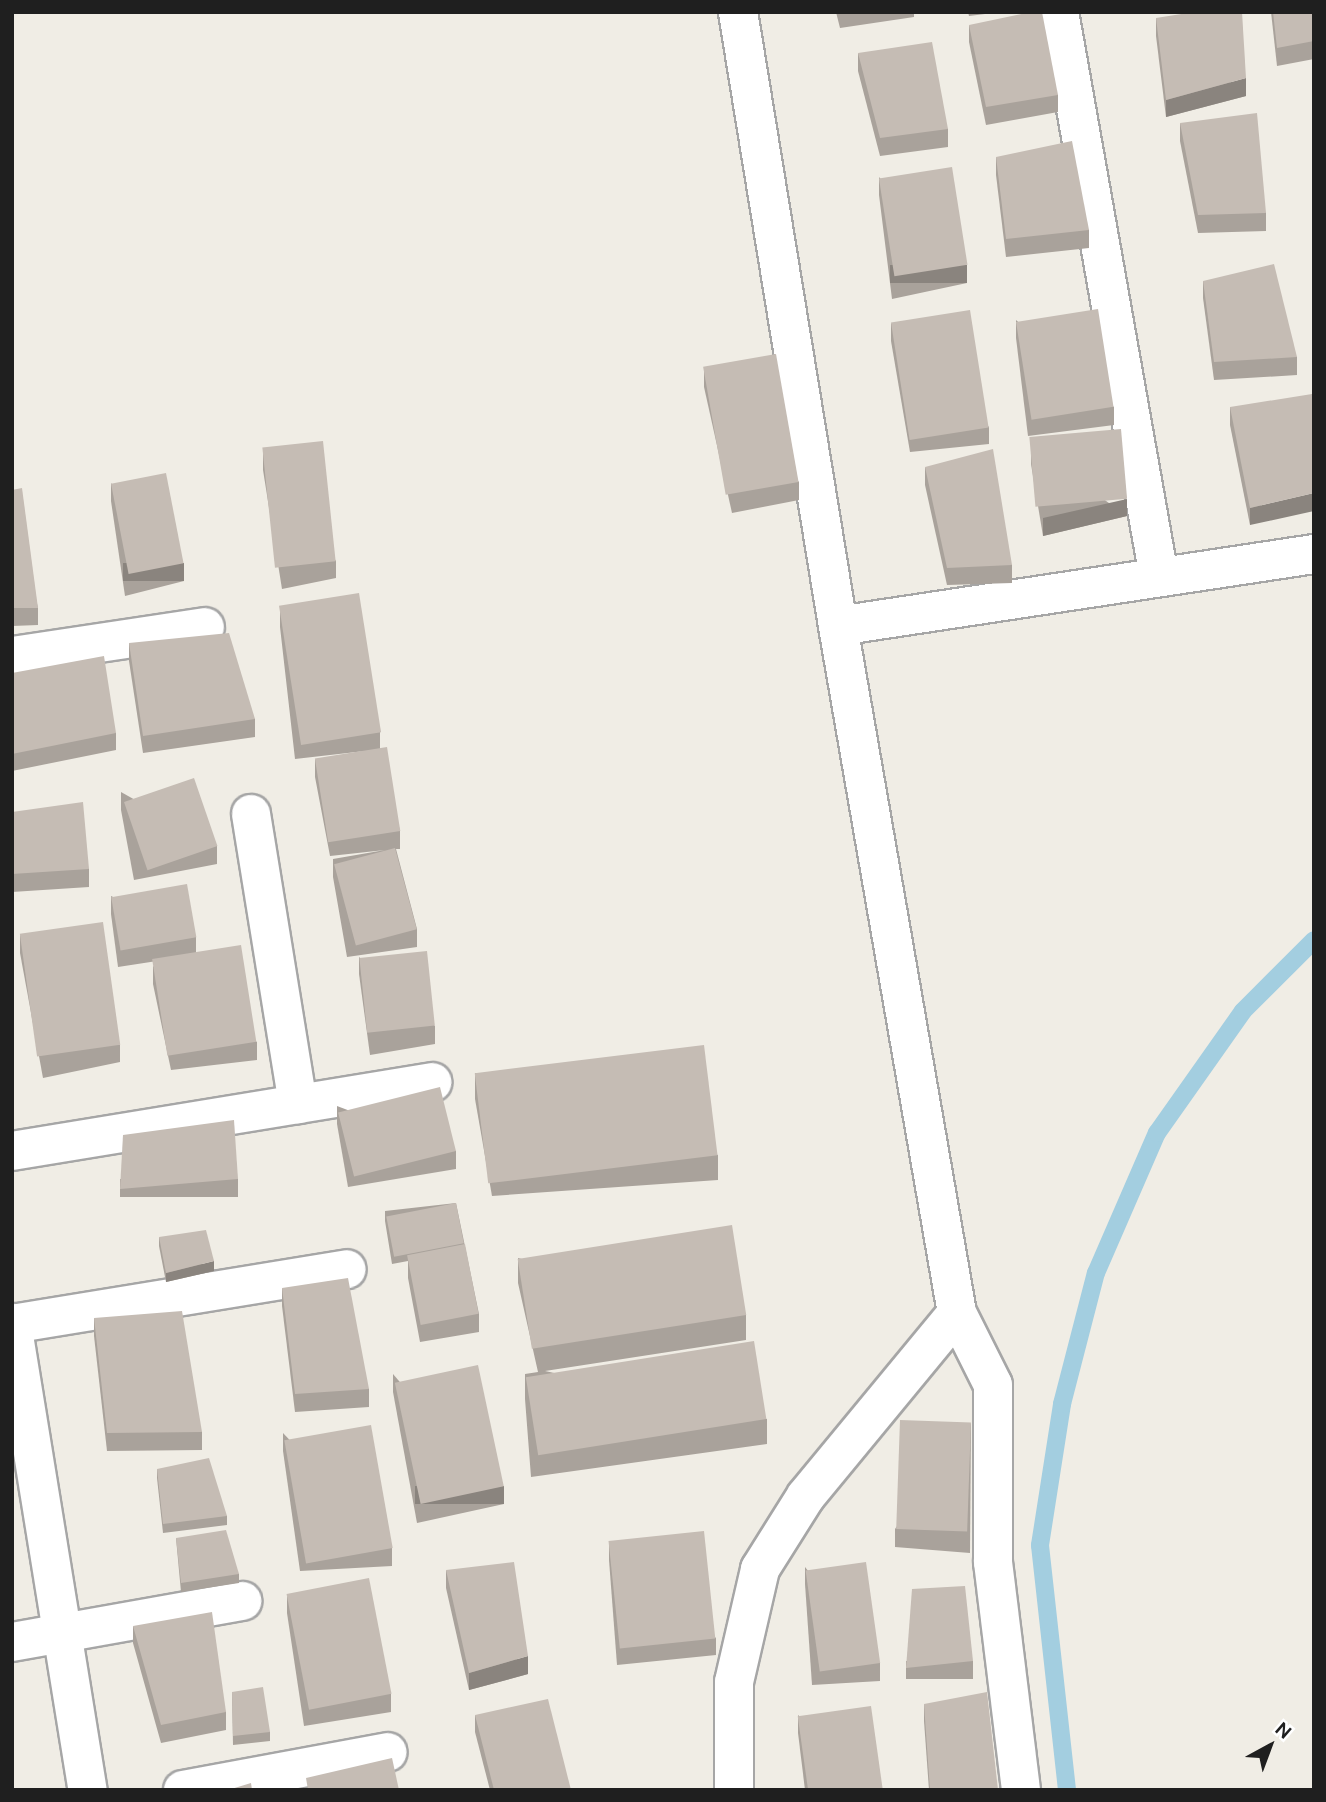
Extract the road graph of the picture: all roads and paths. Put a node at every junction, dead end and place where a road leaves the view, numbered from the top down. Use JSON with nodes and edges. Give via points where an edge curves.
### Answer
{"nodes":[{"id":1,"x":738,"y":12,"type":"edge"},
{"id":2,"x":1059,"y":12,"type":"edge"},
{"id":3,"x":1314,"y":554,"type":"edge"},
{"id":4,"x":1159,"y":577,"type":"junction"},
{"id":5,"x":838,"y":626,"type":"junction"},
{"id":6,"x":205,"y":627,"type":"dead end"},
{"id":7,"x":12,"y":656,"type":"edge"},
{"id":8,"x":251,"y":814,"type":"dead end"},
{"id":9,"x":432,"y":1083,"type":"dead end"},
{"id":10,"x":298,"y":1104,"type":"junction"},
{"id":11,"x":12,"y":1151,"type":"edge"},
{"id":12,"x":347,"y":1269,"type":"dead end"},
{"id":13,"x":957,"y":1313,"type":"junction"},
{"id":14,"x":12,"y":1323,"type":"edge"},
{"id":15,"x":242,"y":1601,"type":"dead end"},
{"id":16,"x":63,"y":1633,"type":"junction"},
{"id":17,"x":12,"y":1642,"type":"edge"},
{"id":18,"x":388,"y":1752,"type":"dead end"},
{"id":19,"x":88,"y":1790,"type":"edge"},
{"id":20,"x":183,"y":1790,"type":"edge"},
{"id":21,"x":734,"y":1790,"type":"edge"},
{"id":22,"x":1021,"y":1790,"type":"edge"}],
"edges":[{"from":1,"to":5,"type":"street"},
{"from":2,"to":4,"type":"street"},
{"from":3,"to":4,"type":"street"},
{"from":4,"to":5,"type":"street"},
{"from":5,"to":13,"type":"street"},
{"from":6,"to":7,"type":"street"},
{"from":8,"to":10,"type":"street"},
{"from":9,"to":10,"type":"street"},
{"from":10,"to":11,"type":"street"},
{"from":12,"to":14,"type":"street"},
{"from":13,"to":21,"type":"street","via":[[806,1496],[760,1569],[734,1682]]},
{"from":13,"to":22,"type":"street","via":[[993,1385],[993,1562]]},
{"from":14,"to":16,"type":"street"},
{"from":15,"to":16,"type":"street"},
{"from":16,"to":17,"type":"street"},
{"from":16,"to":19,"type":"street"},
{"from":18,"to":20,"type":"street"}]}
